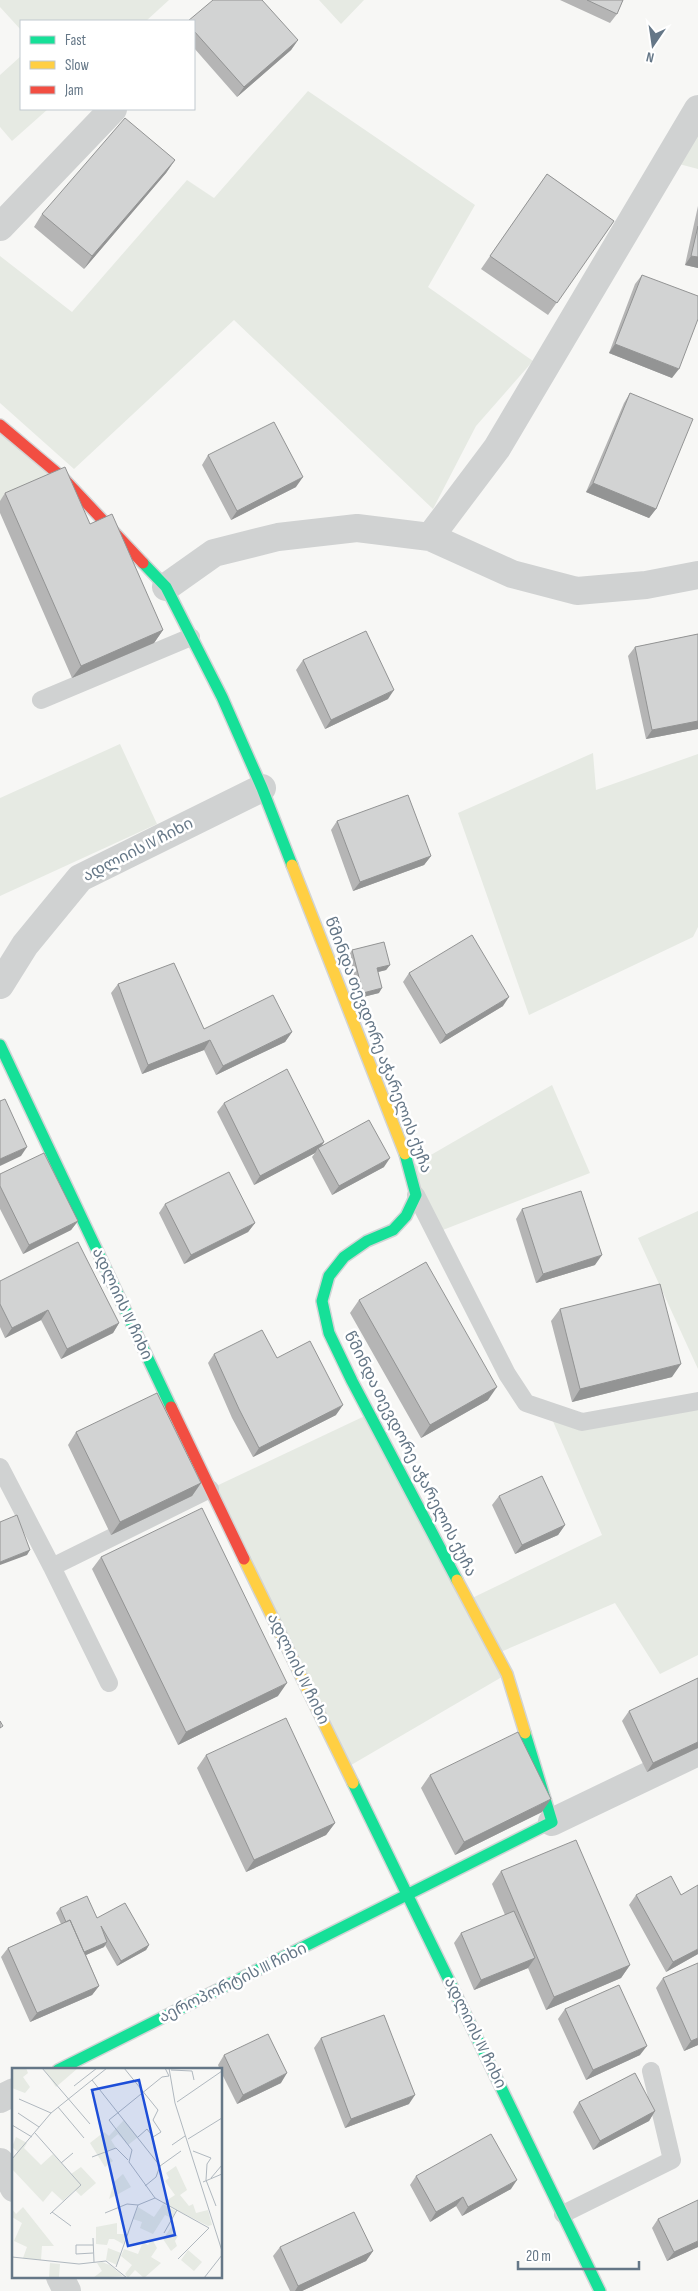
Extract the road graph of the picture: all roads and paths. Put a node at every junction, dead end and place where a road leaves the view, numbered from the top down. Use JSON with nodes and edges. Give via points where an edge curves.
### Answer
{"nodes":[{"id":1,"x":698,"y":109,"type":"edge"},
{"id":2,"x":112,"y":110,"type":"edge"},
{"id":3,"x":0,"y":228,"type":"edge"},
{"id":4,"x":0,"y":425,"type":"edge"},
{"id":5,"x":430,"y":537,"type":"junction"},
{"id":6,"x":698,"y":575,"type":"edge"},
{"id":7,"x":166,"y":587,"type":"junction"},
{"id":8,"x":191,"y":637,"type":"junction"},
{"id":9,"x":41,"y":700,"type":"dead end"},
{"id":10,"x":262,"y":788,"type":"junction"},
{"id":11,"x":0,"y":985,"type":"edge"},
{"id":12,"x":0,"y":1045,"type":"edge"},
{"id":13,"x":416,"y":1195,"type":"junction"},
{"id":14,"x":698,"y":1401,"type":"edge"},
{"id":15,"x":0,"y":1467,"type":"edge"},
{"id":16,"x":210,"y":1489,"type":"junction"},
{"id":17,"x":52,"y":1567,"type":"junction"},
{"id":18,"x":109,"y":1683,"type":"dead end"},
{"id":19,"x":698,"y":1752,"type":"edge"},
{"id":20,"x":552,"y":1822,"type":"junction"},
{"id":21,"x":408,"y":1896,"type":"junction"},
{"id":22,"x":62,"y":2068,"type":"edge"},
{"id":23,"x":651,"y":2071,"type":"dead end"},
{"id":24,"x":12,"y":2093,"type":"edge"},
{"id":25,"x":0,"y":2099,"type":"edge"},
{"id":26,"x":0,"y":2162,"type":"edge"},
{"id":27,"x":12,"y":2184,"type":"edge"},
{"id":28,"x":562,"y":2214,"type":"junction"},
{"id":29,"x":60,"y":2278,"type":"edge"},
{"id":30,"x":67,"y":2291,"type":"edge"},
{"id":31,"x":600,"y":2291,"type":"edge"}],
"edges":[{"from":1,"to":5,"type":"street","via":[[496,448]]},
{"from":2,"to":3,"type":"street"},
{"from":4,"to":7,"type":"street","name":"წმინდა თევდორე აჭარელის ქუჩა","via":[[63,478]]},
{"from":5,"to":6,"type":"street","via":[[512,574],[577,591]]},
{"from":5,"to":7,"type":"street","via":[[357,528],[278,537],[214,553]]},
{"from":7,"to":8,"type":"street","name":"წმინდა თევდორე აჭარელის ქუჩა"},
{"from":8,"to":9,"type":"lane"},
{"from":8,"to":10,"type":"street","name":"წმინდა თევდორე აჭარელის ქუჩა","via":[[222,697]]},
{"from":10,"to":11,"type":"street","name":"ადლიის IV ჩიხი","via":[[80,878],[25,945]]},
{"from":10,"to":13,"type":"street","name":"წმინდა თევდორე აჭარელის ქუჩა","via":[[410,1167]]},
{"from":12,"to":16,"type":"street","name":"ადლიის IV ჩიხი"},
{"from":13,"to":14,"type":"lane","via":[[507,1374],[526,1403],[582,1422]]},
{"from":13,"to":20,"type":"street","name":"წმინდა თევდორე აჭარელის ქუჩა","via":[[406,1216],[393,1230],[367,1241],[344,1257],[329,1276],[322,1301],[329,1333],[352,1381],[506,1674]]},
{"from":15,"to":17,"type":"lane"},
{"from":16,"to":17,"type":"lane"},
{"from":16,"to":21,"type":"street","name":"ადლიის IV ჩიხი"},
{"from":17,"to":18,"type":"lane"},
{"from":19,"to":20,"type":"street"},
{"from":20,"to":21,"type":"street"},
{"from":21,"to":22,"type":"street","name":"აეროპორტის III ჩიხი"},
{"from":21,"to":28,"type":"street","name":"ადლიის IV ჩიხი"},
{"from":23,"to":28,"type":"lane","via":[[672,2160]]},
{"from":24,"to":25,"type":"street"},
{"from":26,"to":27,"type":"street"},
{"from":28,"to":31,"type":"street","name":"ადლიის IV ჩიხი"},
{"from":29,"to":30,"type":"street"}]}
